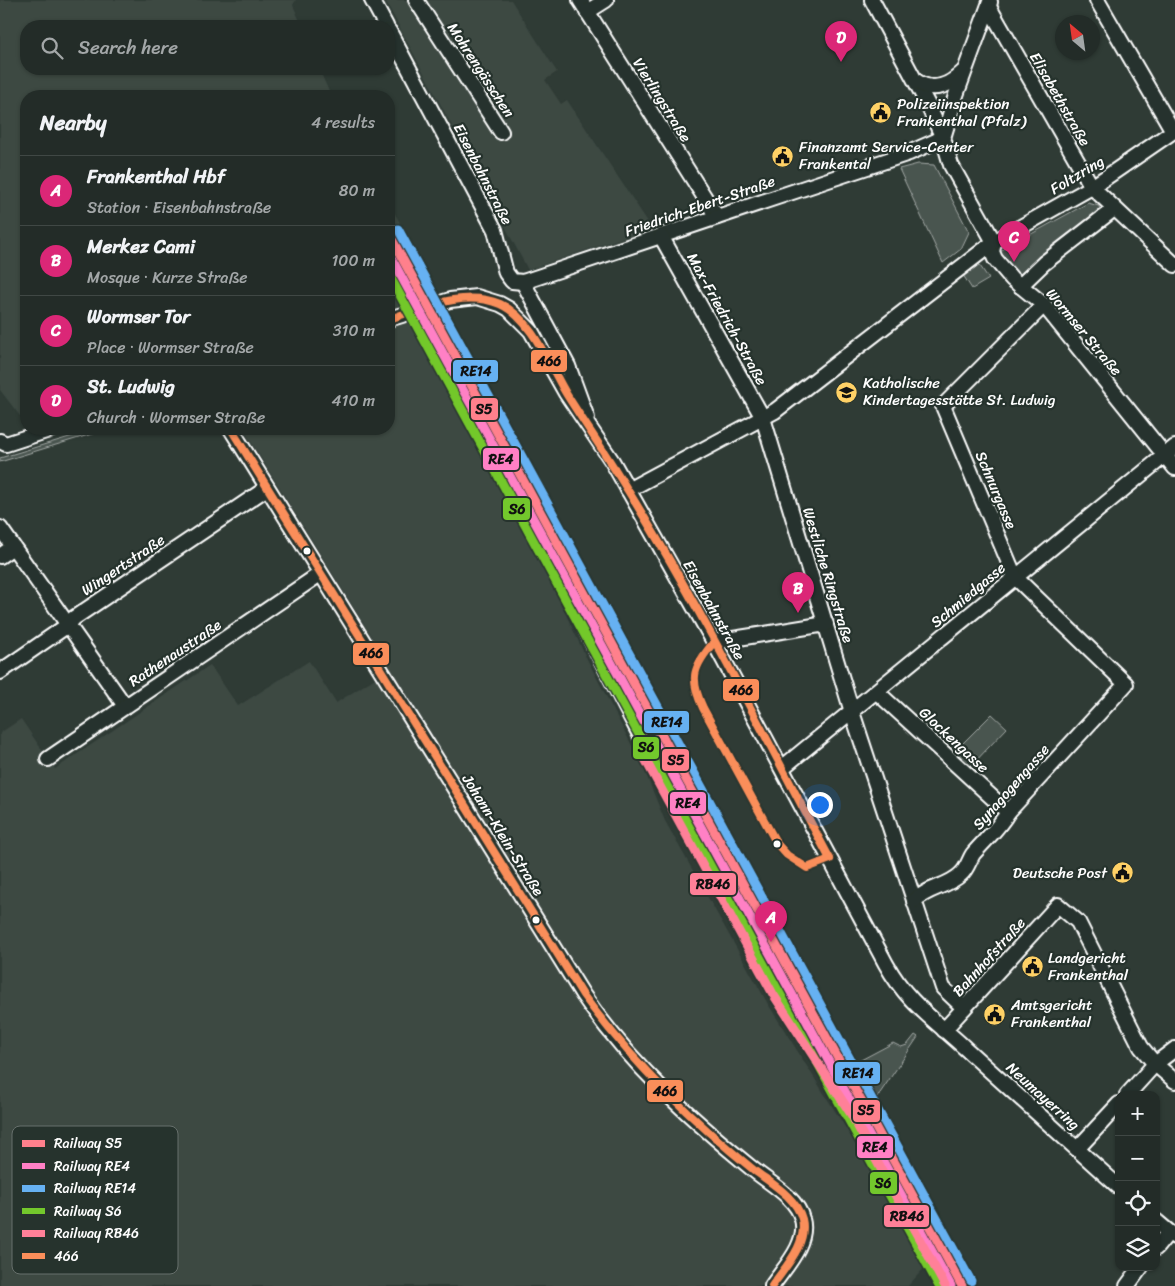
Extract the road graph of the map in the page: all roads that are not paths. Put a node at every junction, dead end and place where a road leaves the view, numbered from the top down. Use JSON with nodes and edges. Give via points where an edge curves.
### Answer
{"nodes":[{"id":1,"x":372,"y":0,"type":"edge"},
{"id":2,"x":416,"y":0,"type":"edge"},
{"id":3,"x":606,"y":0,"type":"edge"},
{"id":4,"x":872,"y":0,"type":"edge"},
{"id":5,"x":1097,"y":0,"type":"edge"},
{"id":6,"x":990,"y":4,"type":"edge"},
{"id":7,"x":584,"y":6,"type":"edge"},
{"id":8,"x":383,"y":20,"type":"edge"},
{"id":9,"x":395,"y":42,"type":"edge"},
{"id":10,"x":965,"y":70,"type":"junction"},
{"id":11,"x":916,"y":81,"type":"junction"},
{"id":12,"x":1174,"y":131,"type":"edge"},
{"id":13,"x":502,"y":132,"type":"dead end"},
{"id":14,"x":943,"y":138,"type":"junction"},
{"id":15,"x":1092,"y":187,"type":"junction"},
{"id":16,"x":1114,"y":209,"type":"junction"},
{"id":17,"x":717,"y":217,"type":"junction"},
{"id":18,"x":661,"y":236,"type":"junction"},
{"id":19,"x":994,"y":242,"type":"junction"},
{"id":20,"x":1175,"y":265,"type":"edge"},
{"id":21,"x":523,"y":282,"type":"junction"},
{"id":22,"x":1020,"y":286,"type":"junction"},
{"id":23,"x":1044,"y":305,"type":"junction"},
{"id":24,"x":395,"y":317,"type":"edge"},
{"id":25,"x":763,"y":418,"type":"junction"},
{"id":26,"x":34,"y":435,"type":"edge"},
{"id":27,"x":235,"y":435,"type":"edge"},
{"id":28,"x":592,"y":436,"type":"junction"},
{"id":29,"x":0,"y":441,"type":"edge"},
{"id":30,"x":1170,"y":452,"type":"edge"},
{"id":31,"x":1175,"y":468,"type":"edge"},
{"id":32,"x":267,"y":488,"type":"junction"},
{"id":33,"x":628,"y":490,"type":"junction"},
{"id":34,"x":0,"y":528,"type":"edge"},
{"id":35,"x":13,"y":547,"type":"junction"},
{"id":36,"x":0,"y":556,"type":"edge"},
{"id":37,"x":320,"y":574,"type":"junction"},
{"id":38,"x":1015,"y":577,"type":"junction"},
{"id":39,"x":826,"y":624,"type":"junction"},
{"id":40,"x":68,"y":625,"type":"junction"},
{"id":41,"x":714,"y":642,"type":"junction"},
{"id":42,"x":0,"y":672,"type":"edge"},
{"id":43,"x":1126,"y":684,"type":"joint"},
{"id":44,"x":878,"y":692,"type":"junction"},
{"id":45,"x":125,"y":706,"type":"junction"},
{"id":46,"x":852,"y":712,"type":"junction"},
{"id":47,"x":48,"y":759,"type":"dead end"},
{"id":48,"x":782,"y":768,"type":"junction"},
{"id":49,"x":1008,"y":812,"type":"junction"},
{"id":50,"x":914,"y":901,"type":"junction"},
{"id":51,"x":964,"y":1008,"type":"junction"},
{"id":52,"x":944,"y":1030,"type":"junction"},
{"id":53,"x":1175,"y":1049,"type":"edge"},
{"id":54,"x":1155,"y":1064,"type":"junction"},
{"id":55,"x":1175,"y":1081,"type":"edge"},
{"id":56,"x":1131,"y":1091,"type":"edge"},
{"id":57,"x":1115,"y":1108,"type":"edge"},
{"id":58,"x":1077,"y":1149,"type":"junction"},
{"id":59,"x":1115,"y":1183,"type":"edge"},
{"id":60,"x":1160,"y":1224,"type":"edge"},
{"id":61,"x":1172,"y":1235,"type":"edge"},
{"id":62,"x":1160,"y":1245,"type":"edge"},
{"id":63,"x":1139,"y":1271,"type":"edge"},
{"id":64,"x":772,"y":1286,"type":"edge"},
{"id":65,"x":1127,"y":1286,"type":"edge"}],
"edges":[{"from":1,"to":8,"type":"street"},
{"from":2,"to":13,"type":"street","name":"Mohrengässchen"},
{"from":3,"to":7,"type":"street"},
{"from":4,"to":11,"type":"street","name":"Wormser Straße"},
{"from":5,"to":12,"type":"street"},
{"from":6,"to":10,"type":"street"},
{"from":6,"to":15,"type":"street","name":"Elisabethstraße"},
{"from":7,"to":17,"type":"street","name":"Vierlingstraße"},
{"from":9,"to":21,"type":"street","name":"Eisenbahnstraße","via":[[495,230],[506,273],[512,281]]},
{"from":10,"to":11,"type":"street","via":[[942,87],[931,88]]},
{"from":10,"to":14,"type":"street"},
{"from":11,"to":14,"type":"street","name":"Wormser Straße"},
{"from":12,"to":15,"type":"street","name":"Foltzring"},
{"from":14,"to":17,"type":"street","name":"Friedrich-Ebert-Straße","via":[[909,154]]},
{"from":14,"to":19,"type":"street","name":"Wormser Straße","via":[[951,165]]},
{"from":15,"to":16,"type":"street","name":"Elisabethstraße"},
{"from":15,"to":19,"type":"street","name":"Foltzring"},
{"from":16,"to":20,"type":"street","name":"Elisabethstraße"},
{"from":16,"to":22,"type":"street","via":[[1044,263]]},
{"from":17,"to":18,"type":"street","name":"Friedrich-Ebert-Straße"},
{"from":18,"to":21,"type":"street","name":"Friedrich-Ebert-Straße"},
{"from":18,"to":25,"type":"street","name":"Max-Friedrich-Straße"},
{"from":19,"to":22,"type":"street","name":"Wormser Straße","via":[[992,252],[996,259]]},
{"from":19,"to":25,"type":"street"},
{"from":21,"to":28,"type":"street","name":"Eisenbahnstraße","via":[[568,366]]},
{"from":22,"to":23,"type":"street","name":"Wormser Straße"},
{"from":23,"to":30,"type":"street","name":"Wormser Straße"},
{"from":23,"to":38,"type":"street","name":"Schnurgasse","via":[[943,406]]},
{"from":24,"to":28,"type":"street","name":"Eisenbahnstraße","via":[[450,300],[477,297],[509,309],[531,331]]},
{"from":25,"to":33,"type":"street"},
{"from":25,"to":39,"type":"street","name":"Westliche Ringstraße"},
{"from":26,"to":29,"type":"street","via":[[6,444]]},
{"from":27,"to":32,"type":"street","name":"Johann-Klein-Straße"},
{"from":28,"to":33,"type":"street","name":"Eisenbahnstraße","via":[[612,461]]},
{"from":30,"to":31,"type":"street","name":"Wormser Straße"},
{"from":30,"to":38,"type":"street","name":"Schmiedgasse"},
{"from":32,"to":37,"type":"street","name":"Johann-Klein-Straße"},
{"from":32,"to":40,"type":"street","name":"Wingertstraße"},
{"from":33,"to":41,"type":"street","name":"Eisenbahnstraße"},
{"from":34,"to":35,"type":"street"},
{"from":35,"to":36,"type":"street"},
{"from":35,"to":40,"type":"street"},
{"from":37,"to":45,"type":"street","name":"Rathenaustraße"},
{"from":37,"to":64,"type":"street","name":"Johann-Klein-Straße","via":[[607,1030],[703,1130],[787,1196],[801,1215],[801,1240]]},
{"from":38,"to":43,"type":"street","name":"Schnurgasse"},
{"from":38,"to":44,"type":"street","name":"Schmiedgasse"},
{"from":39,"to":41,"type":"street"},
{"from":39,"to":46,"type":"street","name":"Westliche Ringstraße"},
{"from":40,"to":42,"type":"street","name":"Wingertstraße"},
{"from":40,"to":45,"type":"street"},
{"from":41,"to":48,"type":"street","name":"Eisenbahnstraße"},
{"from":43,"to":49,"type":"street","name":"Synagogengasse"},
{"from":44,"to":46,"type":"street","name":"Schmiedgasse"},
{"from":44,"to":49,"type":"street","name":"Glockengasse"},
{"from":45,"to":47,"type":"street","name":"Rathenaustraße"},
{"from":46,"to":48,"type":"street","name":"Schmiedgasse"},
{"from":46,"to":50,"type":"street","name":"Westliche Ringstraße"},
{"from":48,"to":52,"type":"street","name":"Eisenbahnstraße","via":[[891,972],[918,1008]]},
{"from":49,"to":50,"type":"street","name":"Synagogengasse","via":[[972,856],[962,874],[930,889]]},
{"from":50,"to":51,"type":"street","name":"Westliche Ringstraße","via":[[943,988]]},
{"from":51,"to":52,"type":"street","name":"Bahnhofstraße"},
{"from":51,"to":54,"type":"street","name":"Bahnhofstraße","via":[[1058,905],[1078,922],[1141,1047]]},
{"from":52,"to":58,"type":"street","name":"Neumayerring"},
{"from":53,"to":54,"type":"street"},
{"from":54,"to":55,"type":"street"},
{"from":54,"to":56,"type":"street"},
{"from":57,"to":58,"type":"street"},
{"from":58,"to":59,"type":"street","name":"Neumayerring"},
{"from":60,"to":61,"type":"street"},
{"from":61,"to":62,"type":"street"},
{"from":63,"to":65,"type":"street"}]}
